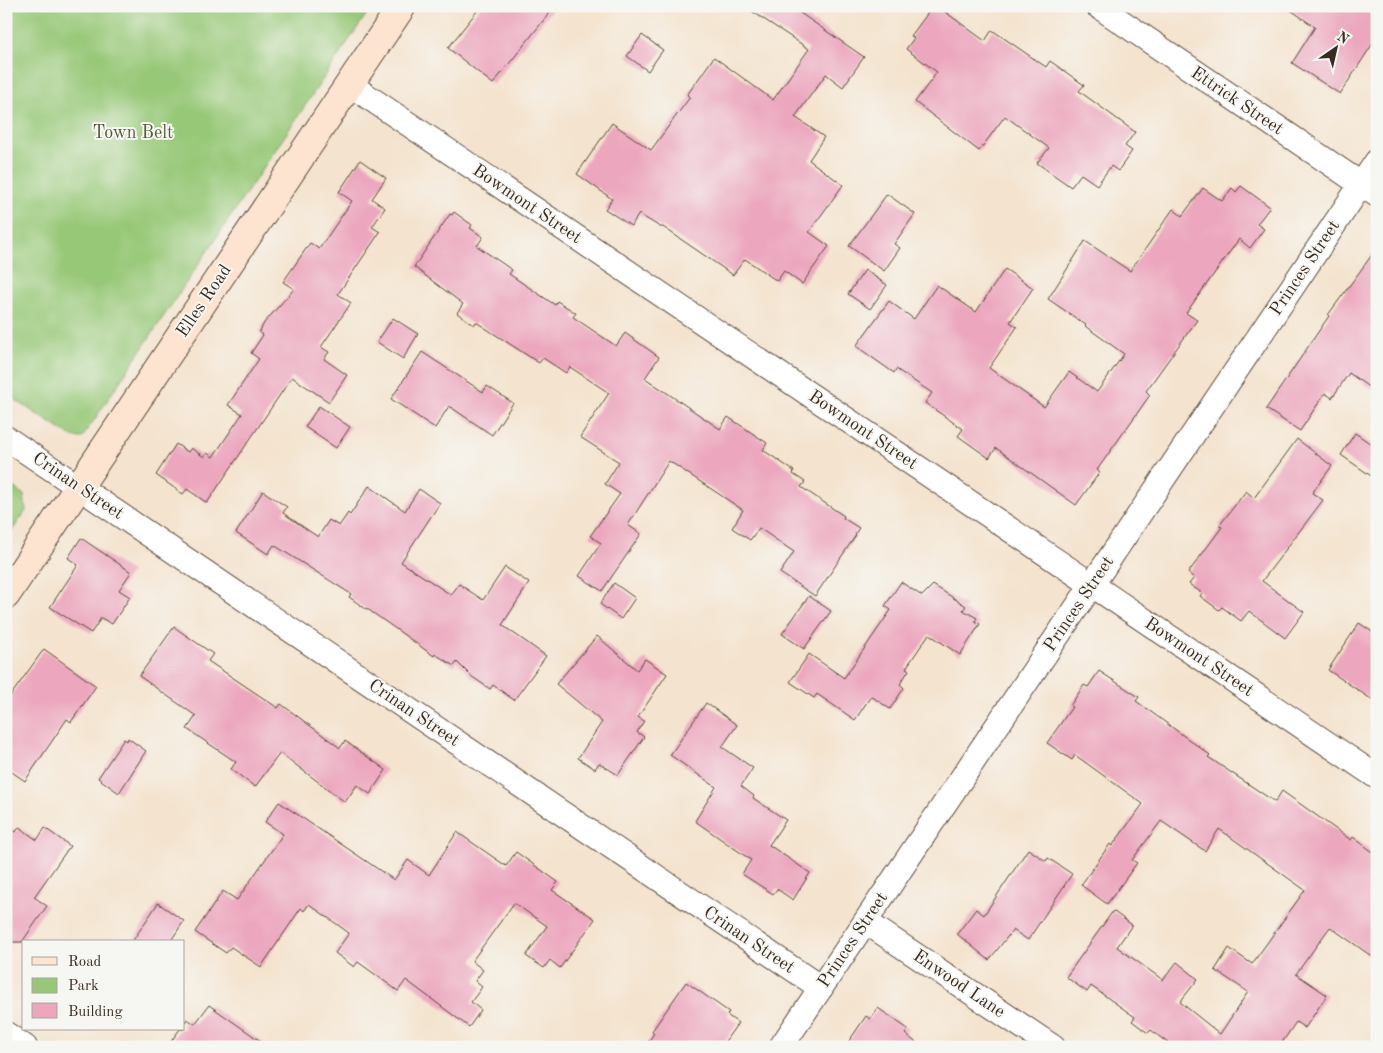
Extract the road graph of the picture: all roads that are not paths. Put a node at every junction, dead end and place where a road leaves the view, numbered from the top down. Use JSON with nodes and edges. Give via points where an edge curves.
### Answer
{"nodes":[{"id":1,"x":402,"y":6,"type":"edge"},
{"id":2,"x":1098,"y":6,"type":"edge"},
{"id":3,"x":349,"y":84,"type":"junction"},
{"id":4,"x":1377,"y":162,"type":"edge"},
{"id":5,"x":1369,"y":190,"type":"edge"},
{"id":6,"x":6,"y":438,"type":"edge"},
{"id":7,"x":79,"y":487,"type":"junction"},
{"id":8,"x":1092,"y":585,"type":"junction"},
{"id":9,"x":6,"y":595,"type":"edge"},
{"id":10,"x":1377,"y":777,"type":"edge"},
{"id":11,"x":866,"y":922,"type":"junction"},
{"id":12,"x":821,"y":988,"type":"junction"},
{"id":13,"x":6,"y":1034,"type":"edge"},
{"id":14,"x":25,"y":1047,"type":"edge"},
{"id":15,"x":782,"y":1047,"type":"edge"},
{"id":16,"x":1053,"y":1047,"type":"edge"}],
"edges":[{"from":1,"to":3,"type":"main road","name":"Elles Road"},
{"from":2,"to":5,"type":"street","name":"Ettrick Street"},
{"from":3,"to":7,"type":"main road","name":"Elles Road"},
{"from":3,"to":8,"type":"street","name":"Bowmont Street"},
{"from":4,"to":5,"type":"street","name":"Princes Street"},
{"from":5,"to":8,"type":"street","name":"Princes Street"},
{"from":6,"to":7,"type":"street","name":"Crinan Street"},
{"from":7,"to":9,"type":"main road","name":"Elles Road"},
{"from":7,"to":12,"type":"street","name":"Crinan Street"},
{"from":8,"to":10,"type":"street","name":"Bowmont Street"},
{"from":8,"to":11,"type":"street","name":"Princes Street"},
{"from":11,"to":12,"type":"street","name":"Princes Street"},
{"from":11,"to":16,"type":"street","name":"Enwood Lane"},
{"from":12,"to":15,"type":"street","name":"Princes Street"},
{"from":13,"to":14,"type":"street"}]}
